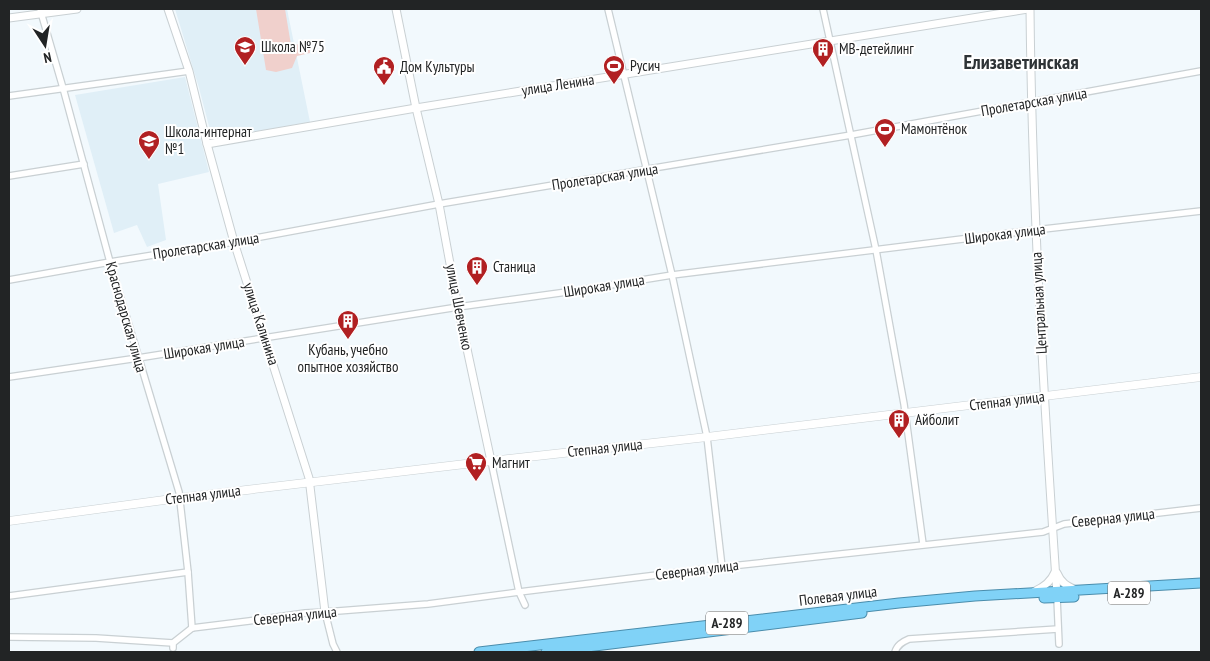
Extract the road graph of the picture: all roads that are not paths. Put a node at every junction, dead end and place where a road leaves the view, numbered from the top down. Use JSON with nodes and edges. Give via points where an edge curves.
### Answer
{"nodes":[{"id":1,"x":77,"y":9,"type":"edge"},
{"id":2,"x":168,"y":9,"type":"edge"},
{"id":3,"x":396,"y":9,"type":"edge"},
{"id":4,"x":608,"y":9,"type":"edge"},
{"id":5,"x":823,"y":9,"type":"edge"},
{"id":6,"x":1029,"y":9,"type":"edge"},
{"id":7,"x":40,"y":11,"type":"edge"},
{"id":8,"x":9,"y":18,"type":"edge"},
{"id":9,"x":829,"y":41,"type":"junction"},
{"id":10,"x":188,"y":71,"type":"junction"},
{"id":11,"x":1201,"y":71,"type":"edge"},
{"id":12,"x":624,"y":74,"type":"junction"},
{"id":13,"x":64,"y":88,"type":"junction"},
{"id":14,"x":9,"y":96,"type":"edge"},
{"id":15,"x":1031,"y":102,"type":"junction"},
{"id":16,"x":416,"y":108,"type":"junction"},
{"id":17,"x":851,"y":135,"type":"junction"},
{"id":18,"x":206,"y":144,"type":"junction"},
{"id":19,"x":84,"y":164,"type":"junction"},
{"id":20,"x":647,"y":170,"type":"junction"},
{"id":21,"x":9,"y":176,"type":"edge"},
{"id":22,"x":438,"y":204,"type":"junction"},
{"id":23,"x":1201,"y":211,"type":"edge"},
{"id":24,"x":1035,"y":230,"type":"junction"},
{"id":25,"x":234,"y":242,"type":"junction"},
{"id":26,"x":876,"y":250,"type":"junction"},
{"id":27,"x":110,"y":262,"type":"junction"},
{"id":28,"x":672,"y":275,"type":"junction"},
{"id":29,"x":9,"y":280,"type":"edge"},
{"id":30,"x":458,"y":307,"type":"junction"},
{"id":31,"x":265,"y":338,"type":"junction"},
{"id":32,"x":138,"y":358,"type":"junction"},
{"id":33,"x":9,"y":377,"type":"edge"},
{"id":34,"x":1201,"y":377,"type":"edge"},
{"id":35,"x":1044,"y":396,"type":"junction"},
{"id":36,"x":904,"y":413,"type":"junction"},
{"id":37,"x":707,"y":437,"type":"junction"},
{"id":38,"x":491,"y":461,"type":"junction"},
{"id":39,"x":310,"y":483,"type":"junction"},
{"id":40,"x":179,"y":498,"type":"junction"},
{"id":41,"x":1201,"y":508,"type":"edge"},
{"id":42,"x":9,"y":521,"type":"edge"},
{"id":43,"x":1054,"y":528,"type":"junction"},
{"id":44,"x":923,"y":544,"type":"junction"},
{"id":45,"x":722,"y":567,"type":"junction"},
{"id":46,"x":1056,"y":569,"type":"junction"},
{"id":47,"x":188,"y":572,"type":"junction"},
{"id":48,"x":1201,"y":583,"type":"edge"},
{"id":49,"x":1201,"y":589,"type":"edge"},
{"id":50,"x":1076,"y":590,"type":"junction"},
{"id":51,"x":519,"y":592,"type":"junction"},
{"id":52,"x":1029,"y":593,"type":"junction"},
{"id":53,"x":1057,"y":595,"type":"junction"},
{"id":54,"x":9,"y":596,"type":"edge"},
{"id":55,"x":524,"y":605,"type":"dead end"},
{"id":56,"x":325,"y":612,"type":"junction"},
{"id":57,"x":192,"y":628,"type":"junction"},
{"id":58,"x":1058,"y":629,"type":"junction"},
{"id":59,"x":9,"y":637,"type":"edge"},
{"id":60,"x":333,"y":644,"type":"junction"},
{"id":61,"x":1059,"y":644,"type":"dead end"},
{"id":62,"x":330,"y":652,"type":"edge"},
{"id":63,"x":336,"y":652,"type":"edge"},
{"id":64,"x":479,"y":652,"type":"edge"},
{"id":65,"x":546,"y":652,"type":"edge"},
{"id":66,"x":894,"y":652,"type":"edge"}],
"edges":[{"from":1,"to":7,"type":"street"},
{"from":2,"to":10,"type":"street","name":"улица Калинина"},
{"from":3,"to":16,"type":"street","name":"улица Шевченко"},
{"from":4,"to":12,"type":"street"},
{"from":5,"to":9,"type":"street"},
{"from":6,"to":9,"type":"street","name":"улица Ленина"},
{"from":6,"to":15,"type":"street","name":"Центральная улица"},
{"from":7,"to":8,"type":"street"},
{"from":7,"to":13,"type":"street","name":"Краснодарская улица"},
{"from":9,"to":12,"type":"street","name":"улица Ленина"},
{"from":9,"to":17,"type":"street"},
{"from":10,"to":13,"type":"street"},
{"from":10,"to":18,"type":"street","name":"улица Калинина"},
{"from":11,"to":15,"type":"street","name":"Пролетарская улица"},
{"from":12,"to":16,"type":"street","name":"улица Ленина"},
{"from":12,"to":20,"type":"street"},
{"from":13,"to":14,"type":"street"},
{"from":13,"to":19,"type":"street","name":"Краснодарская улица"},
{"from":15,"to":17,"type":"street","name":"Пролетарская улица"},
{"from":15,"to":24,"type":"street","name":"Центральная улица"},
{"from":16,"to":18,"type":"street","name":"улица Ленина"},
{"from":16,"to":22,"type":"street","name":"улица Шевченко"},
{"from":17,"to":20,"type":"street","name":"Пролетарская улица"},
{"from":17,"to":26,"type":"street"},
{"from":18,"to":25,"type":"street","name":"улица Калинина"},
{"from":19,"to":21,"type":"street"},
{"from":19,"to":27,"type":"street","name":"Краснодарская улица"},
{"from":20,"to":22,"type":"street","name":"Пролетарская улица"},
{"from":20,"to":28,"type":"street"},
{"from":22,"to":25,"type":"street","name":"Пролетарская улица"},
{"from":22,"to":30,"type":"street","name":"улица Шевченко"},
{"from":23,"to":24,"type":"street","name":"Широкая улица"},
{"from":24,"to":26,"type":"street","name":"Широкая улица"},
{"from":24,"to":35,"type":"street","name":"Центральная улица"},
{"from":25,"to":27,"type":"street","name":"Пролетарская улица"},
{"from":25,"to":31,"type":"street","name":"улица Калинина"},
{"from":26,"to":28,"type":"street","name":"Широкая улица"},
{"from":26,"to":36,"type":"street"},
{"from":27,"to":29,"type":"street","name":"Пролетарская улица"},
{"from":27,"to":32,"type":"street","name":"Краснодарская улица"},
{"from":28,"to":30,"type":"street","name":"Широкая улица"},
{"from":28,"to":37,"type":"street"},
{"from":30,"to":31,"type":"street","name":"Широкая улица"},
{"from":30,"to":38,"type":"street","name":"улица Шевченко"},
{"from":31,"to":32,"type":"street","name":"Широкая улица"},
{"from":31,"to":39,"type":"street","name":"улица Калинина"},
{"from":32,"to":33,"type":"street","name":"Широкая улица"},
{"from":32,"to":40,"type":"street","name":"Краснодарская улица"},
{"from":34,"to":35,"type":"main road","name":"Степная улица"},
{"from":35,"to":36,"type":"main road","name":"Степная улица"},
{"from":35,"to":43,"type":"street","name":"Центральная улица"},
{"from":36,"to":37,"type":"main road","name":"Степная улица"},
{"from":36,"to":44,"type":"street"},
{"from":37,"to":38,"type":"main road","name":"Степная улица"},
{"from":37,"to":45,"type":"street"},
{"from":38,"to":39,"type":"main road","name":"Степная улица"},
{"from":38,"to":51,"type":"street","name":"улица Шевченко"},
{"from":39,"to":40,"type":"main road","name":"Степная улица"},
{"from":39,"to":56,"type":"street","name":"улица Калинина"},
{"from":40,"to":42,"type":"main road","name":"Степная улица"},
{"from":40,"to":47,"type":"street","name":"Краснодарская улица"},
{"from":41,"to":43,"type":"street","name":"Северная улица","via":[[1064,524]]},
{"from":43,"to":44,"type":"street","name":"Северная улица","via":[[1044,532]]},
{"from":43,"to":46,"type":"street","name":"Центральная улица"},
{"from":44,"to":45,"type":"street","name":"Северная улица"},
{"from":45,"to":51,"type":"street","name":"Северная улица"},
{"from":46,"to":50,"type":"street","via":[[1064,585]]},
{"from":46,"to":52,"type":"street","number":"А-289","via":[[1046,585]]},
{"from":46,"to":53,"type":"street","name":"Центральная улица"},
{"from":47,"to":54,"type":"street"},
{"from":47,"to":57,"type":"street","name":"Краснодарская улица"},
{"from":48,"to":50,"type":"highway","name":"Полевая улица","number":"А-289"},
{"from":49,"to":53,"type":"highway","name":"Полевая улица","number":"А-289"},
{"from":50,"to":53,"type":"highway","name":"Полевая улица","number":"А-289"},
{"from":51,"to":55,"type":"street","name":"улица Шевченко"},
{"from":51,"to":56,"type":"street","name":"Северная улица","via":[[428,604]]},
{"from":52,"to":53,"type":"highway","name":"Полевая улица","number":"А-289"},
{"from":52,"to":64,"type":"highway","name":"Полевая улица","number":"А-289","via":[[899,603]]},
{"from":53,"to":58,"type":"street"},
{"from":53,"to":65,"type":"highway","name":"Полевая улица","number":"А-289","via":[[900,608]]},
{"from":56,"to":57,"type":"street","name":"Северная улица"},
{"from":56,"to":60,"type":"street","name":"улица Калинина"},
{"from":57,"to":59,"type":"street","via":[[173,645],[96,638]]},
{"from":58,"to":61,"type":"street"},
{"from":58,"to":66,"type":"street","via":[[909,639]]},
{"from":60,"to":62,"type":"street"},
{"from":60,"to":63,"type":"street","name":"улица Калинина"}]}
